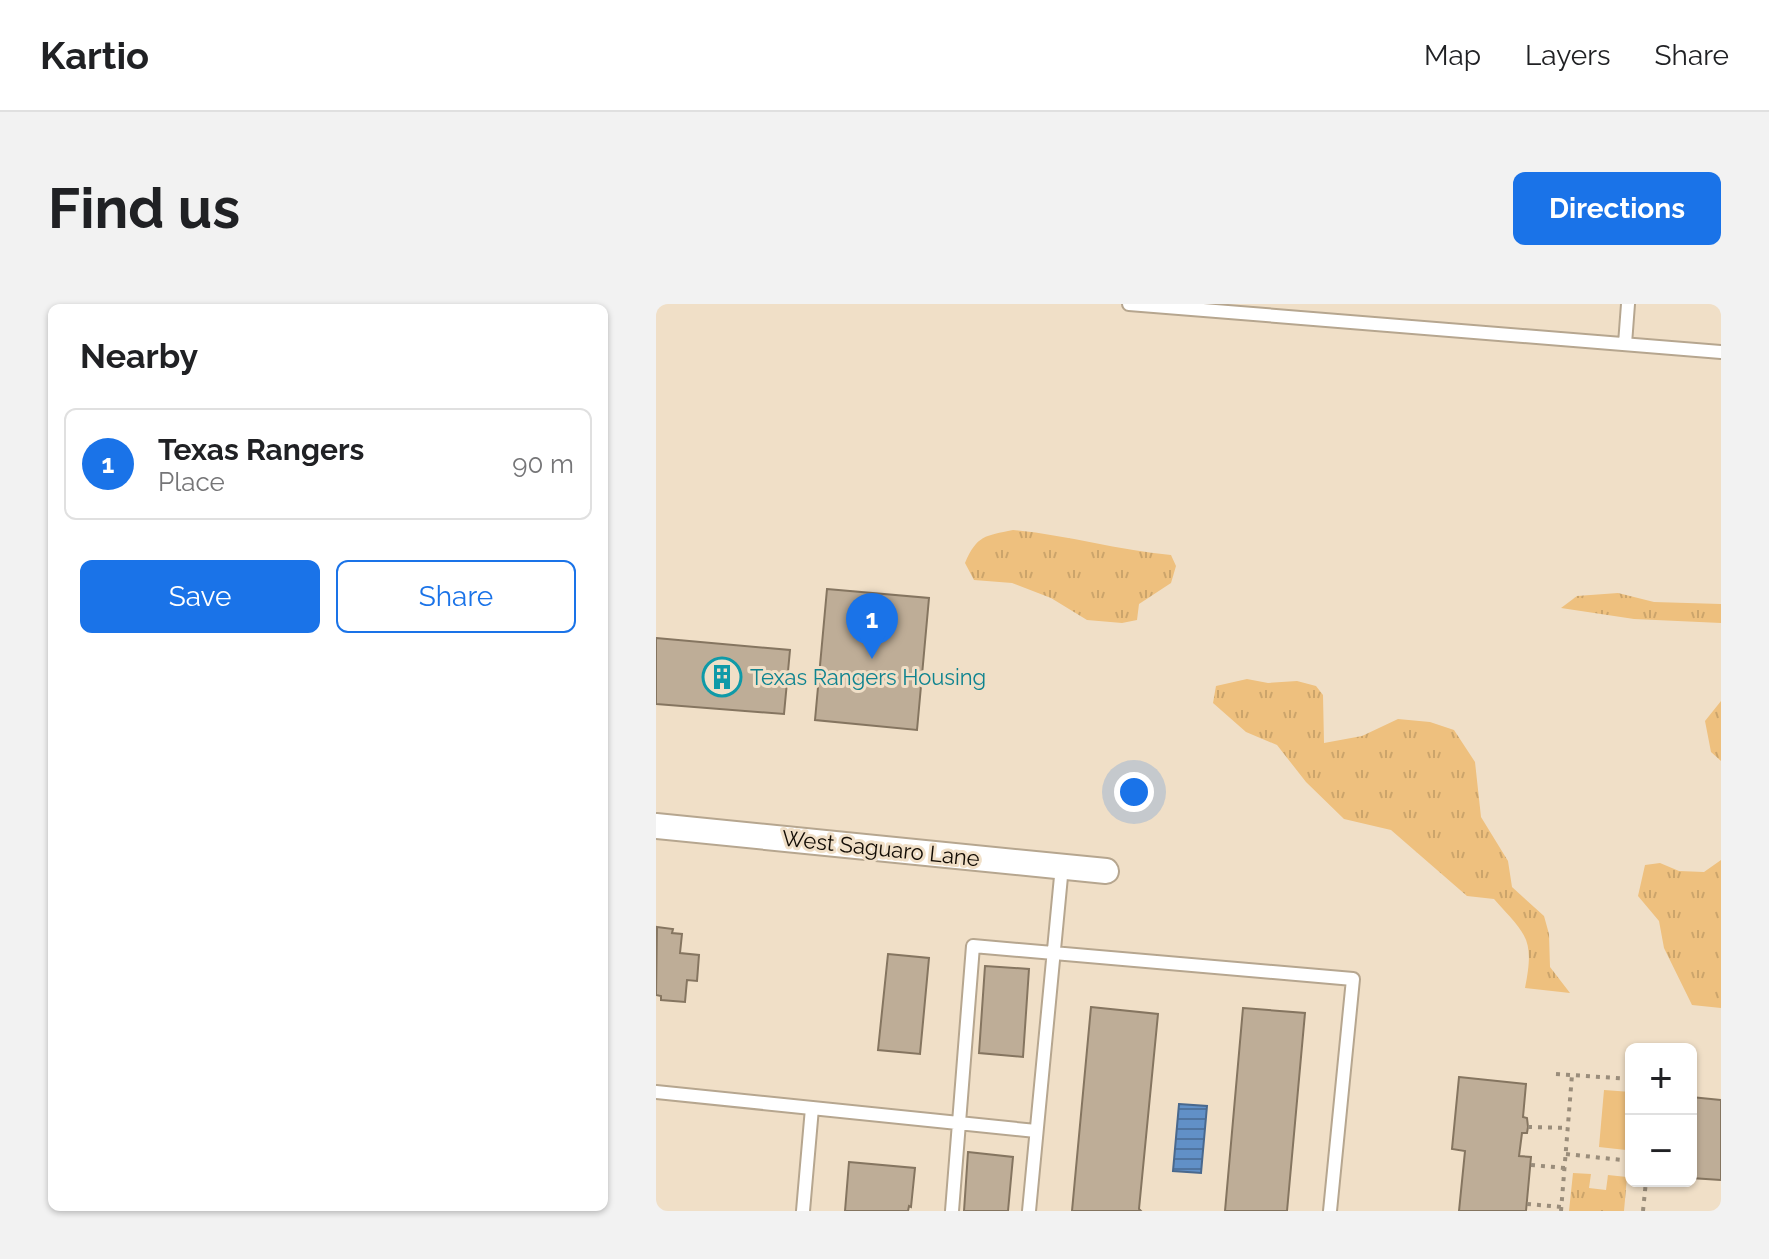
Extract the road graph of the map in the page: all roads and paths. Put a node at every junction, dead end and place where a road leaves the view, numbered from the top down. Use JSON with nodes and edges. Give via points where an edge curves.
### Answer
{"nodes":[{"id":1,"x":1129,"y":304,"type":"edge"},
{"id":2,"x":1628,"y":304,"type":"edge"},
{"id":3,"x":1625,"y":344,"type":"junction"},
{"id":4,"x":1721,"y":352,"type":"edge"},
{"id":5,"x":656,"y":826,"type":"edge"},
{"id":6,"x":1062,"y":866,"type":"junction"},
{"id":7,"x":1106,"y":871,"type":"dead end"},
{"id":8,"x":1054,"y":953,"type":"junction"},
{"id":9,"x":1556,"y":1074,"type":"dead end"},
{"id":10,"x":1572,"y":1075,"type":"junction"},
{"id":11,"x":1625,"y":1079,"type":"edge"},
{"id":12,"x":656,"y":1092,"type":"edge"},
{"id":13,"x":812,"y":1108,"type":"junction"},
{"id":14,"x":959,"y":1124,"type":"junction"},
{"id":15,"x":1528,"y":1127,"type":"dead end"},
{"id":16,"x":1568,"y":1128,"type":"junction"},
{"id":17,"x":1036,"y":1131,"type":"junction"},
{"id":18,"x":1566,"y":1154,"type":"junction"},
{"id":19,"x":1625,"y":1160,"type":"edge"},
{"id":20,"x":1531,"y":1165,"type":"dead end"},
{"id":21,"x":1565,"y":1168,"type":"junction"},
{"id":22,"x":1645,"y":1187,"type":"edge"},
{"id":23,"x":1527,"y":1204,"type":"dead end"},
{"id":24,"x":1562,"y":1209,"type":"edge"},
{"id":25,"x":803,"y":1211,"type":"edge"},
{"id":26,"x":952,"y":1211,"type":"edge"},
{"id":27,"x":1029,"y":1211,"type":"edge"},
{"id":28,"x":1330,"y":1211,"type":"edge"},
{"id":29,"x":1643,"y":1211,"type":"edge"}],
"edges":[{"from":1,"to":3,"type":"lane"},
{"from":2,"to":3,"type":"lane"},
{"from":3,"to":4,"type":"lane"},
{"from":5,"to":6,"type":"street","name":"West Saguaro Lane"},
{"from":6,"to":7,"type":"street","name":"West Saguaro Lane"},
{"from":6,"to":8,"type":"lane"},
{"from":8,"to":14,"type":"lane","via":[[973,946]]},
{"from":8,"to":17,"type":"lane"},
{"from":8,"to":28,"type":"lane","via":[[1353,979]]},
{"from":9,"to":10,"type":"path"},
{"from":10,"to":11,"type":"path"},
{"from":10,"to":16,"type":"path"},
{"from":12,"to":13,"type":"lane"},
{"from":13,"to":14,"type":"lane"},
{"from":13,"to":25,"type":"lane"},
{"from":14,"to":17,"type":"lane"},
{"from":14,"to":26,"type":"lane"},
{"from":15,"to":16,"type":"path"},
{"from":16,"to":18,"type":"path"},
{"from":17,"to":27,"type":"lane"},
{"from":18,"to":19,"type":"path"},
{"from":18,"to":21,"type":"path"},
{"from":20,"to":21,"type":"path"},
{"from":21,"to":24,"type":"path"},
{"from":22,"to":29,"type":"path"},
{"from":23,"to":24,"type":"path"}]}
